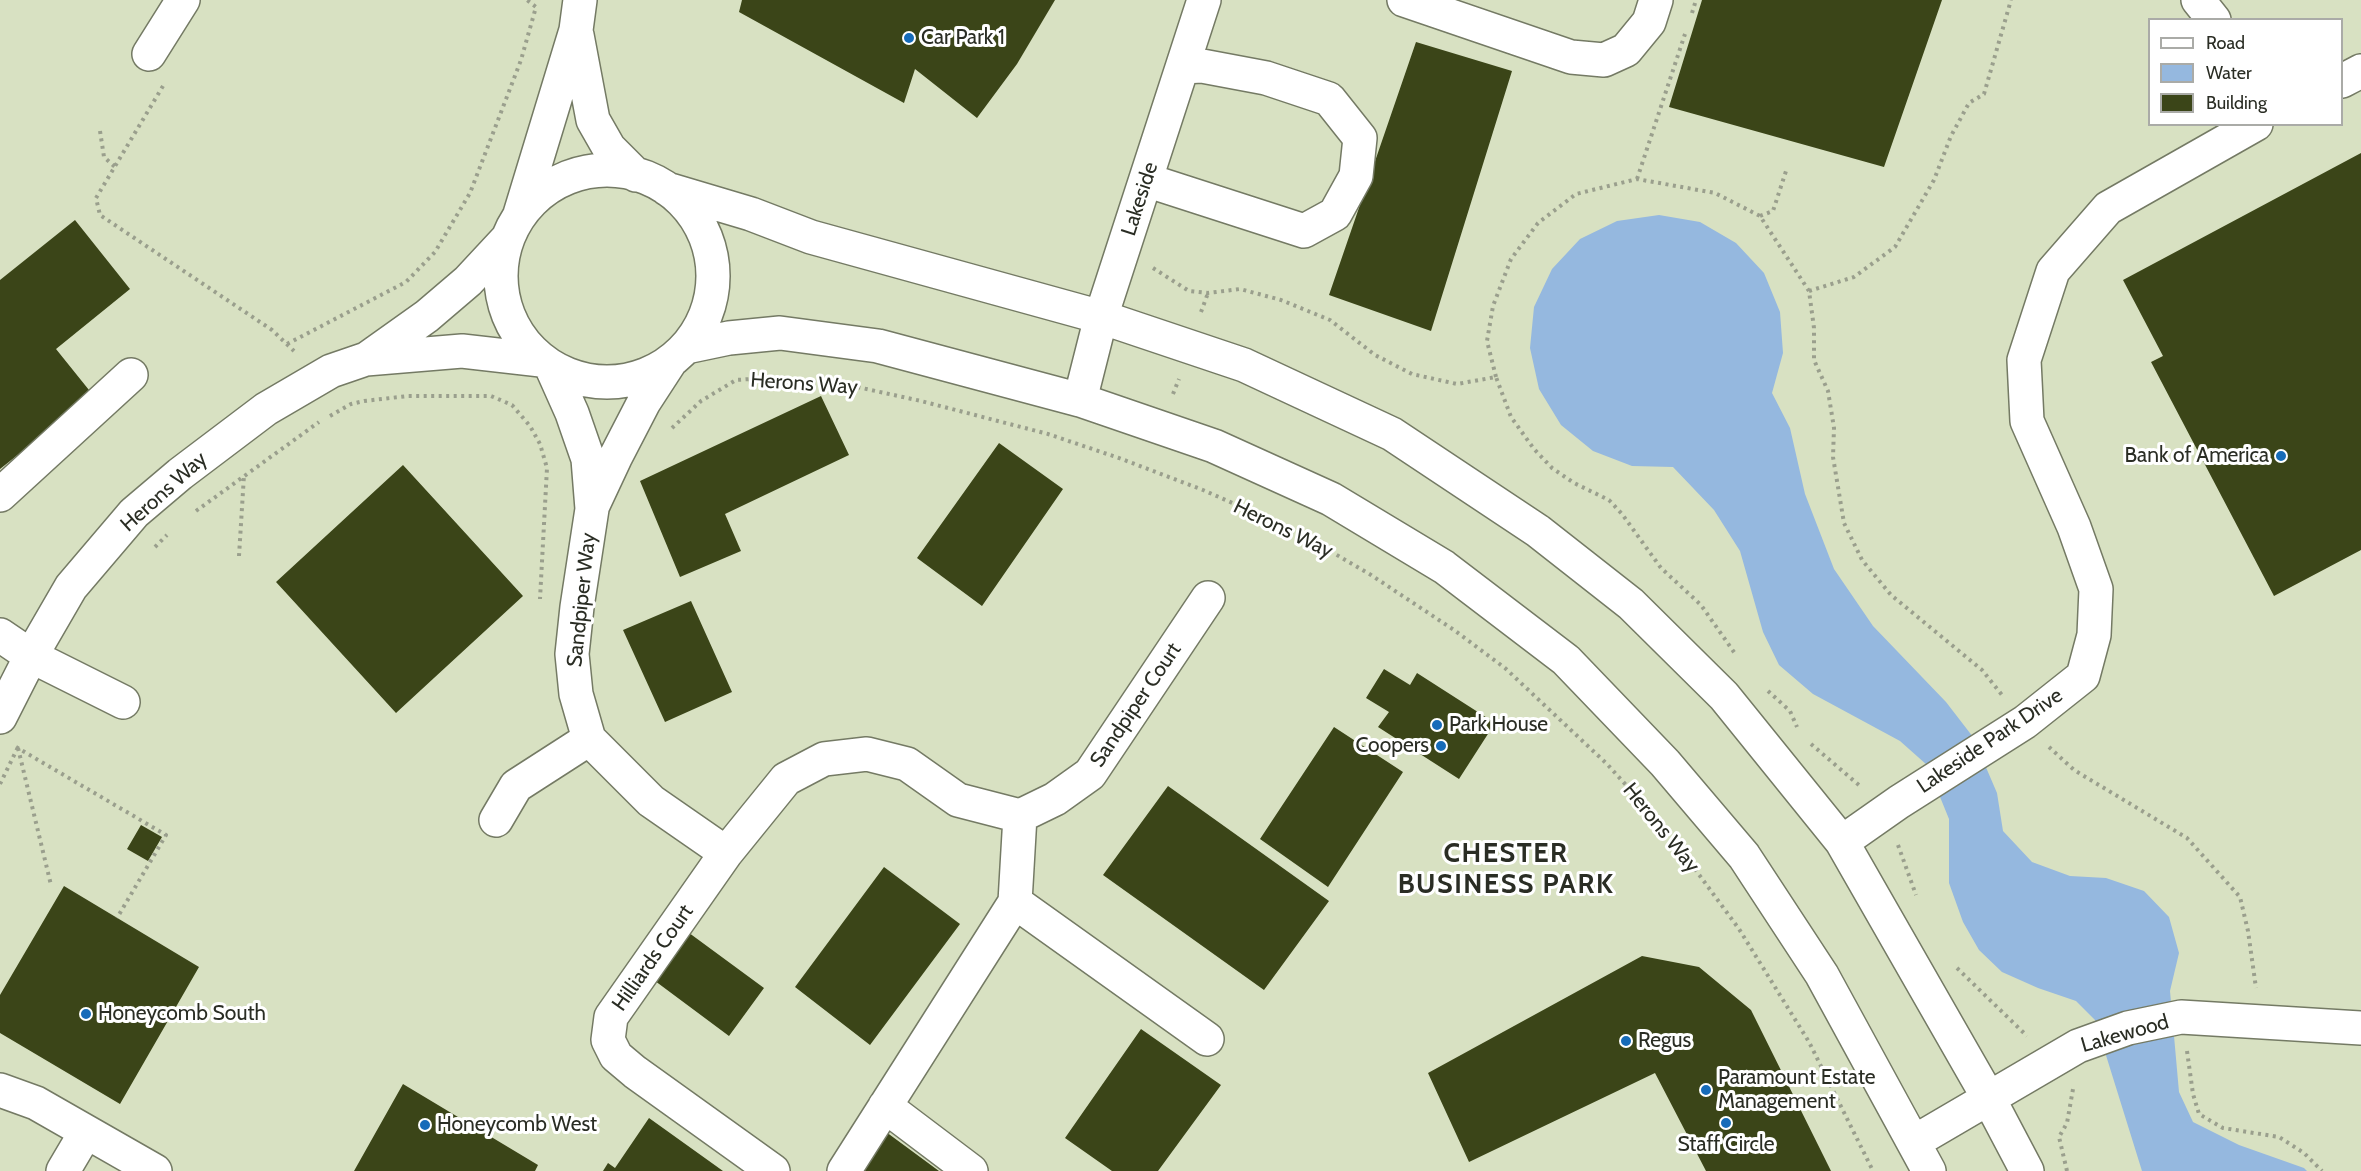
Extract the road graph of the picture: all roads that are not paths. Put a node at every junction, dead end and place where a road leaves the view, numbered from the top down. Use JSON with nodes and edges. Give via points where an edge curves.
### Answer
{"nodes":[{"id":1,"x":183,"y":0,"type":"edge"},
{"id":2,"x":1204,"y":0,"type":"edge"},
{"id":3,"x":1404,"y":0,"type":"edge"},
{"id":4,"x":1656,"y":0,"type":"edge"},
{"id":5,"x":2198,"y":0,"type":"edge"},
{"id":6,"x":578,"y":15,"type":"edge"},
{"id":7,"x":2212,"y":18,"type":"edge"},
{"id":8,"x":158,"y":66,"type":"road end"},
{"id":9,"x":1183,"y":67,"type":"junction"},
{"id":10,"x":2361,"y":71,"type":"edge"},
{"id":11,"x":2343,"y":80,"type":"edge"},
{"id":12,"x":2252,"y":126,"type":"edge"},
{"id":13,"x":636,"y":175,"type":"junction"},
{"id":14,"x":1146,"y":180,"type":"junction"},
{"id":15,"x":667,"y":189,"type":"junction"},
{"id":16,"x":515,"y":225,"type":"junction"},
{"id":17,"x":1101,"y":317,"type":"junction"},
{"id":18,"x":678,"y":355,"type":"junction"},
{"id":19,"x":366,"y":359,"type":"junction"},
{"id":20,"x":546,"y":363,"type":"junction"},
{"id":21,"x":131,"y":375,"type":"dead end"},
{"id":22,"x":1080,"y":400,"type":"junction"},
{"id":23,"x":0,"y":495,"type":"edge"},
{"id":24,"x":592,"y":509,"type":"junction"},
{"id":25,"x":1208,"y":598,"type":"dead end"},
{"id":26,"x":0,"y":634,"type":"edge"},
{"id":27,"x":31,"y":656,"type":"junction"},
{"id":28,"x":123,"y":702,"type":"dead end"},
{"id":29,"x":10,"y":733,"type":"edge"},
{"id":30,"x":589,"y":739,"type":"junction"},
{"id":31,"x":1020,"y":816,"type":"junction"},
{"id":32,"x":496,"y":820,"type":"dead end"},
{"id":33,"x":1842,"y":842,"type":"junction"},
{"id":34,"x":726,"y":853,"type":"junction"},
{"id":35,"x":1014,"y":902,"type":"junction"},
{"id":36,"x":2361,"y":1028,"type":"edge"},
{"id":37,"x":1207,"y":1039,"type":"dead end"},
{"id":38,"x":0,"y":1090,"type":"edge"},
{"id":39,"x":1988,"y":1097,"type":"junction"},
{"id":40,"x":885,"y":1106,"type":"junction"},
{"id":41,"x":86,"y":1132,"type":"junction"},
{"id":42,"x":1914,"y":1142,"type":"junction"},
{"id":43,"x":63,"y":1171,"type":"edge"},
{"id":44,"x":155,"y":1171,"type":"edge"},
{"id":45,"x":773,"y":1171,"type":"edge"},
{"id":46,"x":844,"y":1171,"type":"edge"},
{"id":47,"x":971,"y":1171,"type":"edge"},
{"id":48,"x":1929,"y":1171,"type":"edge"},
{"id":49,"x":2027,"y":1171,"type":"edge"}],
"edges":[{"from":1,"to":8,"type":"street"},
{"from":2,"to":9,"type":"street","name":"Lakeside"},
{"from":3,"to":4,"type":"street","via":[[1571,57],[1604,60],[1626,50],[1648,22]]},
{"from":5,"to":7,"type":"street"},
{"from":6,"to":13,"type":"street","via":[[593,120],[609,147]]},
{"from":6,"to":16,"type":"street"},
{"from":9,"to":14,"type":"street","name":"Lakeside"},
{"from":9,"to":14,"type":"street","via":[[1202,66],[1266,78],[1329,99],[1360,138],[1356,176],[1335,214],[1304,231]]},
{"from":10,"to":11,"type":"street"},
{"from":12,"to":33,"type":"street","name":"Lakeside Park Drive","via":[[2108,208],[2053,271],[2024,360],[2027,421],[2096,588],[2094,635],[2083,676],[2023,723]]},
{"from":13,"to":15,"type":"street"},
{"from":13,"to":16,"type":"street","via":[[603,170],[562,179],[549,186]]},
{"from":14,"to":17,"type":"street","name":"Lakeside"},
{"from":15,"to":17,"type":"street","via":[[751,214],[810,237]]},
{"from":15,"to":18,"type":"street","via":[[699,223],[712,265],[711,297],[702,323]]},
{"from":16,"to":19,"type":"street","name":"Herons Way","via":[[468,281]]},
{"from":16,"to":20,"type":"street","via":[[503,250],[504,306],[528,348]]},
{"from":17,"to":22,"type":"street","name":"Lakeside"},
{"from":17,"to":33,"type":"street","via":[[1244,365],[1392,434],[1538,531],[1631,604],[1724,696]]},
{"from":18,"to":20,"type":"street","via":[[652,372],[615,382],[590,381]]},
{"from":18,"to":22,"type":"street","name":"Herons Way","via":[[729,338],[780,333],[878,346]]},
{"from":18,"to":24,"type":"street","name":"Sandpiper Way","via":[[629,430]]},
{"from":19,"to":20,"type":"street","name":"Herons Way","via":[[462,351]]},
{"from":19,"to":27,"type":"street","name":"Herons Way","via":[[332,370],[266,409],[134,513],[71,587]]},
{"from":20,"to":24,"type":"street","name":"Sandpiper Way","via":[[572,413],[588,459]]},
{"from":21,"to":23,"type":"street"},
{"from":22,"to":42,"type":"street","name":"Herons Way","via":[[1214,446],[1331,499],[1443,567],[1566,660],[1665,763],[1744,856],[1822,975]]},
{"from":24,"to":30,"type":"street","name":"Sandpiper Way","via":[[572,654],[576,694]]},
{"from":25,"to":31,"type":"street","name":"Sandpiper Court","via":[[1090,774],[1055,799]]},
{"from":26,"to":27,"type":"street"},
{"from":27,"to":28,"type":"street"},
{"from":27,"to":29,"type":"street","name":"Herons Way"},
{"from":30,"to":32,"type":"street","via":[[516,786]]},
{"from":30,"to":34,"type":"street","name":"Sandpiper Way","via":[[651,801]]},
{"from":31,"to":34,"type":"street","via":[[958,800],[908,764],[867,754],[824,759],[786,779]]},
{"from":31,"to":35,"type":"street"},
{"from":33,"to":39,"type":"street"},
{"from":34,"to":45,"type":"street","name":"Hilliards Court","via":[[611,1017],[608,1040],[616,1056],[635,1072]]},
{"from":35,"to":37,"type":"street"},
{"from":35,"to":40,"type":"street"},
{"from":36,"to":39,"type":"street","name":"Lakewood","via":[[2181,1017],[2128,1028],[2080,1045]]},
{"from":38,"to":41,"type":"street","via":[[36,1103]]},
{"from":39,"to":42,"type":"street","name":"Lakewood"},
{"from":39,"to":49,"type":"street"},
{"from":40,"to":46,"type":"street"},
{"from":40,"to":47,"type":"street"},
{"from":41,"to":43,"type":"street"},
{"from":41,"to":44,"type":"street"},
{"from":42,"to":48,"type":"street","name":"Herons Way"}]}
